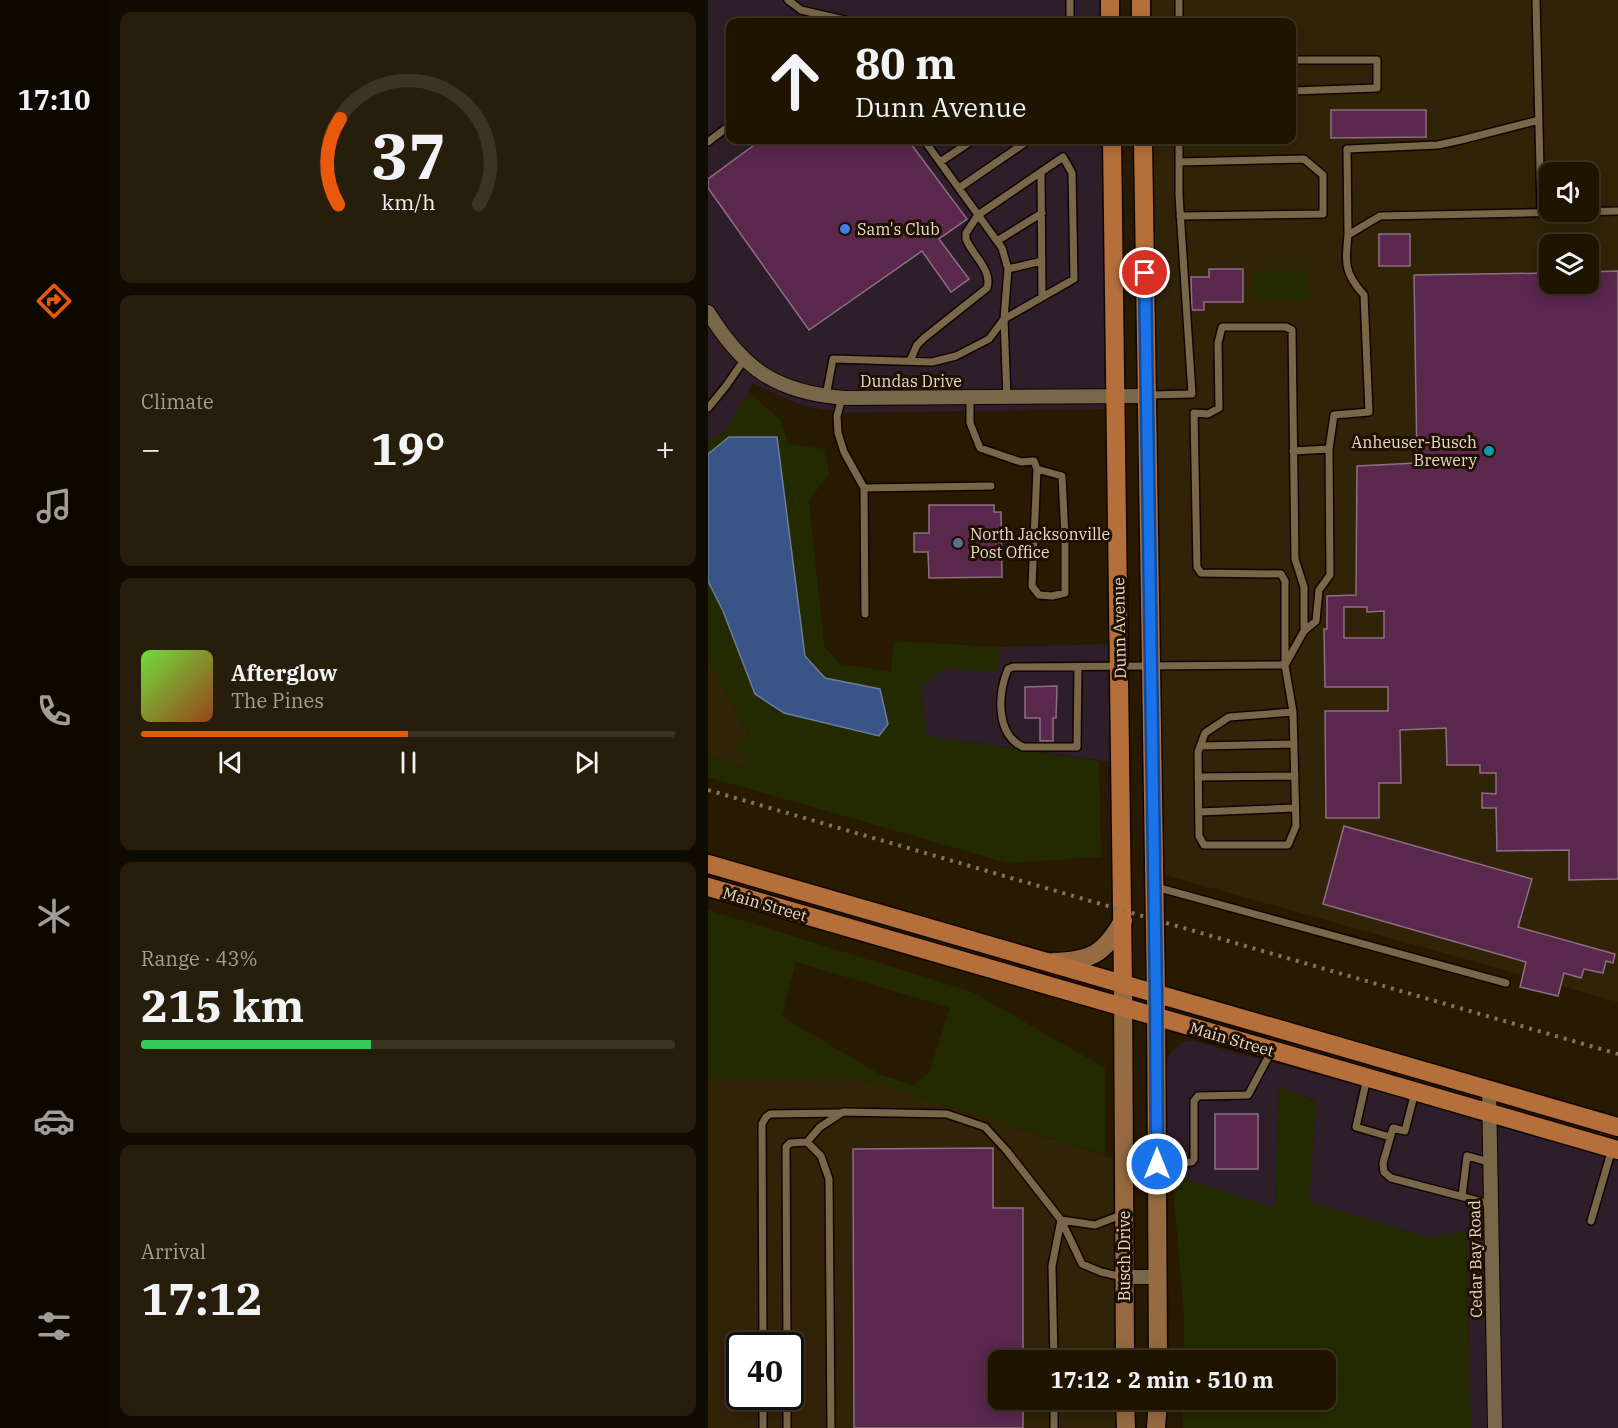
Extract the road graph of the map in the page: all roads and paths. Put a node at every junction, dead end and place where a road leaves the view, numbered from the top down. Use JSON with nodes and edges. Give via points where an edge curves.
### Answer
{"nodes":[{"id":1,"x":788,"y":0,"type":"edge"},
{"id":2,"x":1070,"y":0,"type":"edge"},
{"id":3,"x":1110,"y":0,"type":"edge"},
{"id":4,"x":1141,"y":0,"type":"edge"},
{"id":5,"x":1179,"y":0,"type":"edge"},
{"id":6,"x":1536,"y":0,"type":"edge"},
{"id":7,"x":835,"y":18,"type":"edge"},
{"id":8,"x":1070,"y":18,"type":"edge"},
{"id":9,"x":1110,"y":18,"type":"edge"},
{"id":10,"x":1142,"y":18,"type":"edge"},
{"id":11,"x":1179,"y":18,"type":"edge"},
{"id":12,"x":1296,"y":60,"type":"edge"},
{"id":13,"x":1296,"y":91,"type":"edge"},
{"id":14,"x":1539,"y":120,"type":"junction"},
{"id":15,"x":726,"y":128,"type":"edge"},
{"id":16,"x":708,"y":142,"type":"edge"},
{"id":17,"x":927,"y":144,"type":"edge"},
{"id":18,"x":967,"y":144,"type":"edge"},
{"id":19,"x":1023,"y":144,"type":"edge"},
{"id":20,"x":1112,"y":144,"type":"edge"},
{"id":21,"x":1143,"y":144,"type":"edge"},
{"id":22,"x":1179,"y":144,"type":"edge"},
{"id":23,"x":940,"y":162,"type":"junction"},
{"id":24,"x":1179,"y":162,"type":"junction"},
{"id":25,"x":1540,"y":162,"type":"edge"},
{"id":26,"x":1041,"y":172,"type":"junction"},
{"id":27,"x":959,"y":188,"type":"junction"},
{"id":28,"x":1599,"y":211,"type":"edge"},
{"id":29,"x":1618,"y":211,"type":"edge"},
{"id":30,"x":1539,"y":212,"type":"edge"},
{"id":31,"x":1041,"y":213,"type":"junction"},
{"id":32,"x":978,"y":215,"type":"junction"},
{"id":33,"x":1180,"y":216,"type":"junction"},
{"id":34,"x":1347,"y":235,"type":"junction"},
{"id":35,"x":997,"y":241,"type":"junction"},
{"id":36,"x":1042,"y":261,"type":"junction"},
{"id":37,"x":1008,"y":269,"type":"junction"},
{"id":38,"x":1042,"y":297,"type":"junction"},
{"id":39,"x":708,"y":312,"type":"edge"},
{"id":40,"x":1004,"y":319,"type":"junction"},
{"id":41,"x":744,"y":360,"type":"junction"},
{"id":42,"x":909,"y":361,"type":"junction"},
{"id":43,"x":826,"y":396,"type":"junction"},
{"id":44,"x":1116,"y":396,"type":"junction"},
{"id":45,"x":1147,"y":396,"type":"junction"},
{"id":46,"x":842,"y":398,"type":"junction"},
{"id":47,"x":970,"y":398,"type":"junction"},
{"id":48,"x":1007,"y":398,"type":"junction"},
{"id":49,"x":708,"y":406,"type":"edge"},
{"id":50,"x":1329,"y":449,"type":"junction"},
{"id":51,"x":1293,"y":451,"type":"junction"},
{"id":52,"x":1037,"y":469,"type":"junction"},
{"id":53,"x":991,"y":486,"type":"dead end"},
{"id":54,"x":864,"y":488,"type":"junction"},
{"id":55,"x":1118,"y":535,"type":"junction"},
{"id":56,"x":1065,"y":537,"type":"junction"},
{"id":57,"x":1301,"y":578,"type":"junction"},
{"id":58,"x":1285,"y":581,"type":"junction"},
{"id":59,"x":865,"y":615,"type":"dead end"},
{"id":60,"x":1304,"y":631,"type":"junction"},
{"id":61,"x":1285,"y":665,"type":"junction"},
{"id":62,"x":1119,"y":666,"type":"junction"},
{"id":63,"x":1150,"y":666,"type":"junction"},
{"id":64,"x":1077,"y":667,"type":"junction"},
{"id":65,"x":1293,"y":712,"type":"junction"},
{"id":66,"x":1294,"y":744,"type":"junction"},
{"id":67,"x":1200,"y":746,"type":"junction"},
{"id":68,"x":1295,"y":776,"type":"junction"},
{"id":69,"x":1198,"y":777,"type":"junction"},
{"id":70,"x":1295,"y":808,"type":"junction"},
{"id":71,"x":1199,"y":812,"type":"junction"},
{"id":72,"x":708,"y":864,"type":"edge"},
{"id":73,"x":1153,"y":886,"type":"junction"},
{"id":74,"x":708,"y":887,"type":"edge"},
{"id":75,"x":1123,"y":921,"type":"junction"},
{"id":76,"x":1045,"y":962,"type":"junction"},
{"id":77,"x":1506,"y":983,"type":"dead end"},
{"id":78,"x":1123,"y":985,"type":"junction"},
{"id":79,"x":1156,"y":994,"type":"junction"},
{"id":80,"x":1123,"y":1008,"type":"junction"},
{"id":81,"x":1156,"y":1017,"type":"junction"},
{"id":82,"x":1272,"y":1050,"type":"junction"},
{"id":83,"x":1367,"y":1078,"type":"junction"},
{"id":84,"x":1489,"y":1089,"type":"junction"},
{"id":85,"x":1415,"y":1092,"type":"junction"},
{"id":86,"x":843,"y":1112,"type":"junction"},
{"id":87,"x":1488,"y":1113,"type":"junction"},
{"id":88,"x":1618,"y":1127,"type":"edge"},
{"id":89,"x":1390,"y":1137,"type":"junction"},
{"id":90,"x":807,"y":1142,"type":"junction"},
{"id":91,"x":1615,"y":1150,"type":"edge"},
{"id":92,"x":1489,"y":1162,"type":"junction"},
{"id":93,"x":1157,"y":1164,"type":"junction"},
{"id":94,"x":1462,"y":1197,"type":"junction"},
{"id":95,"x":1490,"y":1204,"type":"junction"},
{"id":96,"x":1124,"y":1214,"type":"junction"},
{"id":97,"x":1061,"y":1220,"type":"junction"},
{"id":98,"x":1591,"y":1221,"type":"dead end"},
{"id":99,"x":1124,"y":1277,"type":"junction"},
{"id":100,"x":1157,"y":1277,"type":"junction"},
{"id":101,"x":763,"y":1332,"type":"edge"},
{"id":102,"x":786,"y":1332,"type":"edge"},
{"id":103,"x":1054,"y":1350,"type":"edge"},
{"id":104,"x":1125,"y":1350,"type":"edge"},
{"id":105,"x":1158,"y":1350,"type":"edge"},
{"id":106,"x":763,"y":1410,"type":"edge"},
{"id":107,"x":787,"y":1410,"type":"edge"},
{"id":108,"x":1054,"y":1410,"type":"edge"},
{"id":109,"x":1125,"y":1410,"type":"edge"},
{"id":110,"x":1157,"y":1410,"type":"edge"},
{"id":111,"x":763,"y":1428,"type":"edge"},
{"id":112,"x":787,"y":1428,"type":"edge"},
{"id":113,"x":831,"y":1428,"type":"edge"},
{"id":114,"x":1054,"y":1428,"type":"edge"},
{"id":115,"x":1126,"y":1428,"type":"edge"},
{"id":116,"x":1156,"y":1428,"type":"edge"},
{"id":117,"x":1495,"y":1428,"type":"edge"}],
"edges":[{"from":1,"to":7,"type":"lane","via":[[801,10]]},
{"from":2,"to":8,"type":"lane"},
{"from":3,"to":9,"type":"main road"},
{"from":4,"to":10,"type":"main road"},
{"from":5,"to":11,"type":"lane"},
{"from":6,"to":14,"type":"lane"},
{"from":12,"to":13,"type":"lane","via":[[1377,60],[1377,88]]},
{"from":14,"to":25,"type":"lane"},
{"from":14,"to":34,"type":"lane","via":[[1438,144],[1347,149]]},
{"from":15,"to":16,"type":"lane"},
{"from":17,"to":23,"type":"lane"},
{"from":18,"to":23,"type":"lane"},
{"from":19,"to":27,"type":"lane"},
{"from":20,"to":44,"type":"main road","name":"Dunn Avenue"},
{"from":21,"to":45,"type":"main road","name":"Dunn Avenue"},
{"from":22,"to":24,"type":"lane"},
{"from":23,"to":27,"type":"lane"},
{"from":24,"to":33,"type":"lane"},
{"from":24,"to":33,"type":"lane","via":[[1304,159],[1323,175],[1323,214]]},
{"from":26,"to":31,"type":"lane"},
{"from":26,"to":32,"type":"lane"},
{"from":26,"to":38,"type":"lane","via":[[1063,157],[1072,173],[1074,279]]},
{"from":27,"to":32,"type":"lane"},
{"from":28,"to":29,"type":"lane"},
{"from":30,"to":34,"type":"lane","via":[[1380,216]]},
{"from":31,"to":35,"type":"lane"},
{"from":31,"to":36,"type":"lane"},
{"from":32,"to":35,"type":"lane"},
{"from":32,"to":42,"type":"lane","via":[[966,232],[966,239],[986,271],[987,288],[924,338]]},
{"from":33,"to":45,"type":"lane","via":[[1192,394]]},
{"from":34,"to":50,"type":"lane","via":[[1351,281],[1364,295],[1369,412],[1334,415]]},
{"from":35,"to":37,"type":"lane"},
{"from":36,"to":37,"type":"lane"},
{"from":36,"to":38,"type":"lane"},
{"from":37,"to":40,"type":"lane"},
{"from":38,"to":40,"type":"lane"},
{"from":39,"to":41,"type":"street","name":"Dundas Drive"},
{"from":40,"to":42,"type":"lane","via":[[989,339],[956,356],[932,362]]},
{"from":40,"to":48,"type":"lane"},
{"from":41,"to":43,"type":"street","name":"Dundas Drive","via":[[771,380]]},
{"from":41,"to":49,"type":"lane"},
{"from":42,"to":43,"type":"lane","via":[[833,359]]},
{"from":43,"to":46,"type":"street","name":"Dundas Drive"},
{"from":44,"to":45,"type":"street","name":"Dundas Drive"},
{"from":44,"to":48,"type":"street","name":"Dundas Drive"},
{"from":44,"to":55,"type":"main road","name":"Dunn Avenue"},
{"from":45,"to":63,"type":"main road","name":"Dunn Avenue"},
{"from":46,"to":47,"type":"street","name":"Dundas Drive"},
{"from":46,"to":54,"type":"lane","via":[[838,433]]},
{"from":47,"to":48,"type":"street","name":"Dundas Drive"},
{"from":47,"to":52,"type":"lane","via":[[970,423],[980,448],[1021,462],[1034,461]]},
{"from":50,"to":51,"type":"lane"},
{"from":50,"to":60,"type":"lane","via":[[1330,575],[1319,590],[1316,621]]},
{"from":51,"to":57,"type":"lane","via":[[1295,559]]},
{"from":51,"to":58,"type":"lane","via":[[1292,330],[1222,327],[1218,343],[1219,408],[1208,414],[1194,413],[1197,567],[1201,573],[1281,574]]},
{"from":52,"to":56,"type":"lane","via":[[1062,476]]},
{"from":52,"to":56,"type":"lane","via":[[1032,586],[1039,595],[1065,593]]},
{"from":53,"to":54,"type":"lane"},
{"from":54,"to":59,"type":"lane"},
{"from":55,"to":56,"type":"lane"},
{"from":55,"to":62,"type":"main road","name":"Dunn Avenue"},
{"from":57,"to":58,"type":"lane"},
{"from":57,"to":60,"type":"lane"},
{"from":58,"to":61,"type":"lane"},
{"from":60,"to":61,"type":"lane"},
{"from":61,"to":63,"type":"lane"},
{"from":61,"to":65,"type":"lane"},
{"from":62,"to":63,"type":"lane"},
{"from":62,"to":64,"type":"lane"},
{"from":62,"to":75,"type":"main road","name":"Dunn Avenue"},
{"from":63,"to":73,"type":"main road","name":"Dunn Avenue"},
{"from":64,"to":64,"type":"lane","via":[[1077,747],[1015,744],[1001,709],[1000,694],[1008,669]]},
{"from":65,"to":66,"type":"lane"},
{"from":65,"to":67,"type":"lane","via":[[1229,717],[1205,733]]},
{"from":66,"to":67,"type":"lane"},
{"from":66,"to":68,"type":"lane"},
{"from":67,"to":69,"type":"lane"},
{"from":68,"to":69,"type":"lane"},
{"from":68,"to":70,"type":"lane"},
{"from":69,"to":71,"type":"lane"},
{"from":70,"to":71,"type":"lane"},
{"from":70,"to":71,"type":"lane","via":[[1296,826],[1288,845],[1204,845],[1199,836]]},
{"from":72,"to":76,"type":"main road","name":"Main Street"},
{"from":73,"to":77,"type":"lane"},
{"from":73,"to":79,"type":"main road","name":"Dunn Avenue"},
{"from":74,"to":80,"type":"main road","name":"Main Street"},
{"from":75,"to":76,"type":"street","via":[[1113,939],[1093,956]]},
{"from":75,"to":78,"type":"main road","name":"Dunn Avenue"},
{"from":76,"to":78,"type":"main road","name":"Main Street"},
{"from":78,"to":79,"type":"main road","name":"Main Street"},
{"from":78,"to":80,"type":"street","name":"Dunn Avenue"},
{"from":79,"to":81,"type":"street","name":"Dunn Avenue"},
{"from":79,"to":84,"type":"main road","name":"Main Street"},
{"from":80,"to":81,"type":"main road","name":"Main Street"},
{"from":80,"to":96,"type":"street","name":"Busch Drive"},
{"from":81,"to":82,"type":"main road","name":"Main Street"},
{"from":81,"to":93,"type":"street","name":"Busch Drive"},
{"from":82,"to":83,"type":"main road","name":"Main Street"},
{"from":82,"to":93,"type":"lane","via":[[1248,1095],[1196,1098],[1192,1162]]},
{"from":83,"to":85,"type":"main road","name":"Main Street"},
{"from":83,"to":89,"type":"lane","via":[[1356,1127]]},
{"from":84,"to":87,"type":"street","name":"Cedar Bay Road"},
{"from":84,"to":88,"type":"main road","name":"Main Street"},
{"from":85,"to":87,"type":"main road","name":"Main Street"},
{"from":85,"to":89,"type":"lane","via":[[1405,1131],[1393,1128]]},
{"from":86,"to":90,"type":"lane","via":[[820,1127]]},
{"from":86,"to":97,"type":"lane","via":[[947,1114],[985,1127]]},
{"from":86,"to":101,"type":"lane","via":[[770,1114],[762,1124]]},
{"from":87,"to":91,"type":"main road","name":"Main Street"},
{"from":87,"to":92,"type":"street","name":"Cedar Bay Road"},
{"from":89,"to":94,"type":"lane","via":[[1383,1163],[1384,1172],[1391,1178]]},
{"from":90,"to":102,"type":"lane","via":[[790,1143],[785,1153]]},
{"from":90,"to":113,"type":"lane","via":[[821,1156],[829,1179]]},
{"from":91,"to":98,"type":"lane"},
{"from":92,"to":94,"type":"lane","via":[[1467,1156]]},
{"from":92,"to":95,"type":"street","name":"Cedar Bay Road"},
{"from":93,"to":100,"type":"street","name":"Busch Drive"},
{"from":94,"to":95,"type":"lane"},
{"from":95,"to":117,"type":"street","name":"Cedar Bay Road"},
{"from":96,"to":97,"type":"lane","via":[[1095,1225]]},
{"from":96,"to":99,"type":"street","name":"Busch Drive"},
{"from":97,"to":99,"type":"lane","via":[[1082,1264]]},
{"from":97,"to":103,"type":"lane","via":[[1052,1266]]},
{"from":99,"to":100,"type":"street"},
{"from":99,"to":104,"type":"street","name":"Busch Drive"},
{"from":100,"to":105,"type":"street","name":"Busch Drive"},
{"from":106,"to":111,"type":"lane"},
{"from":107,"to":112,"type":"lane"},
{"from":108,"to":114,"type":"lane"},
{"from":109,"to":115,"type":"street"},
{"from":110,"to":116,"type":"street"}]}
